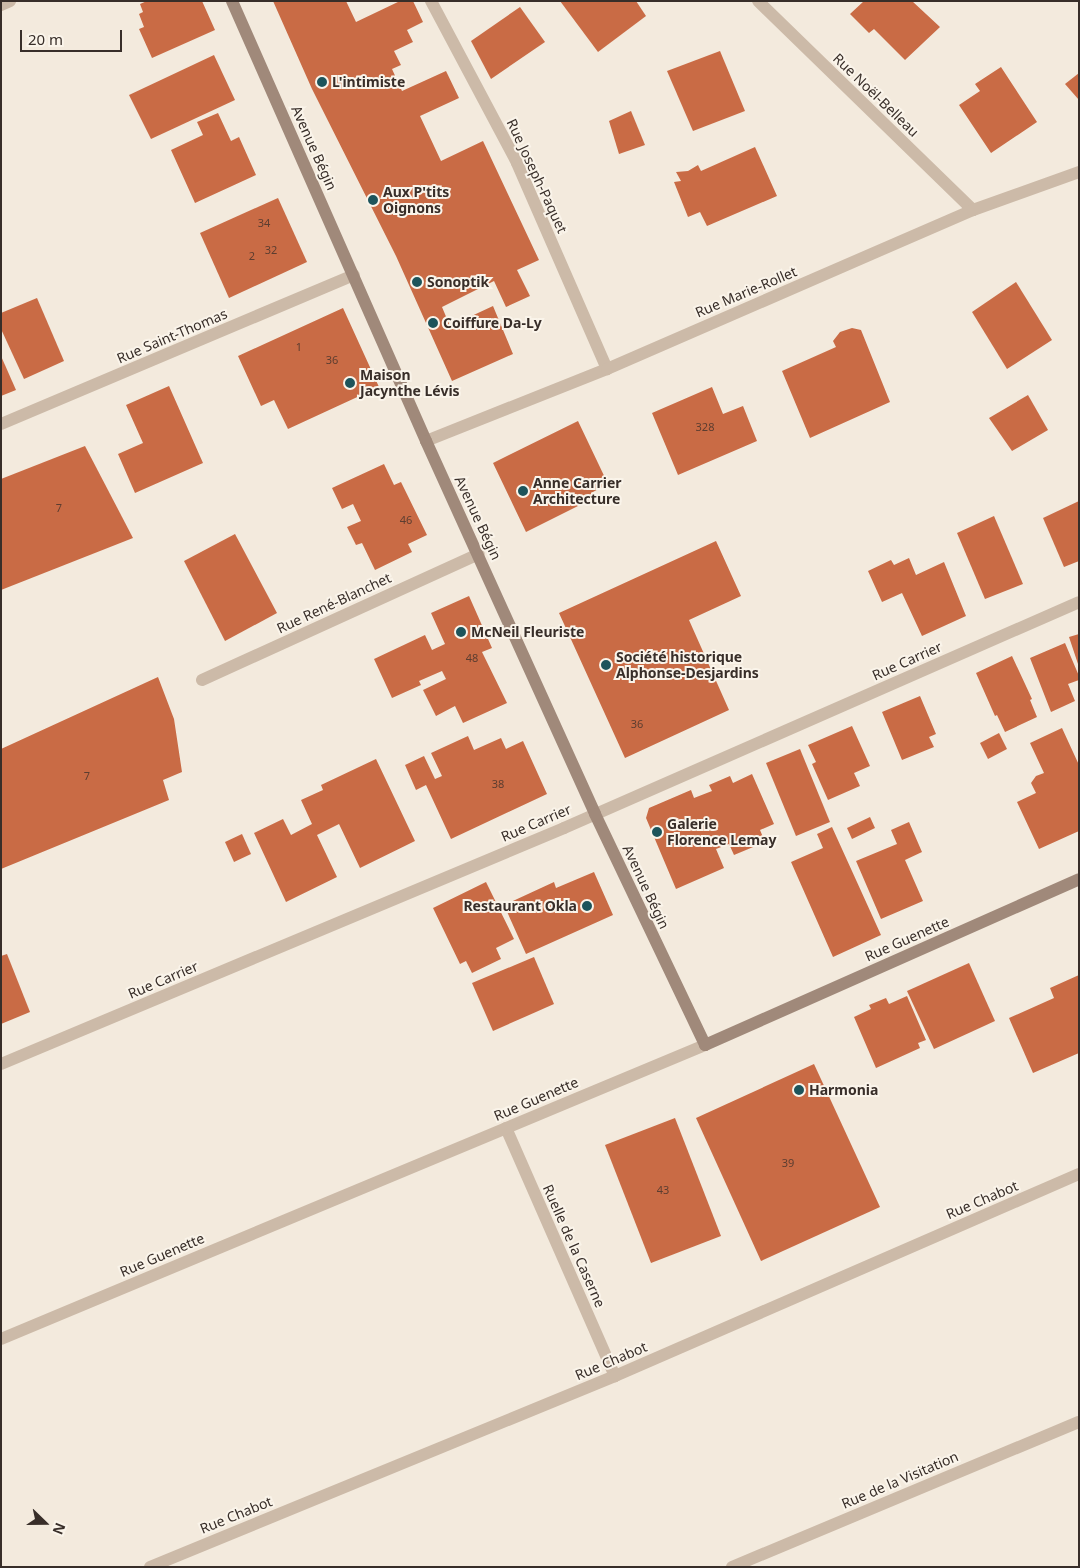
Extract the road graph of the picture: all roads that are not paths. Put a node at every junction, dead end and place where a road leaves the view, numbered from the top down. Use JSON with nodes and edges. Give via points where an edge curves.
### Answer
{"nodes":[{"id":1,"x":10,"y":1,"type":"edge"},
{"id":2,"x":232,"y":1,"type":"edge"},
{"id":3,"x":431,"y":1,"type":"edge"},
{"id":4,"x":758,"y":1,"type":"edge"},
{"id":5,"x":1,"y":5,"type":"edge"},
{"id":6,"x":1079,"y":172,"type":"edge"},
{"id":7,"x":973,"y":210,"type":"junction"},
{"id":8,"x":354,"y":275,"type":"junction"},
{"id":9,"x":607,"y":369,"type":"junction"},
{"id":10,"x":1,"y":424,"type":"edge"},
{"id":11,"x":426,"y":442,"type":"junction"},
{"id":12,"x":479,"y":554,"type":"junction"},
{"id":13,"x":1079,"y":602,"type":"edge"},
{"id":14,"x":202,"y":680,"type":"dead end"},
{"id":15,"x":595,"y":814,"type":"junction"},
{"id":16,"x":1079,"y":879,"type":"edge"},
{"id":17,"x":705,"y":1045,"type":"junction"},
{"id":18,"x":1,"y":1064,"type":"edge"},
{"id":19,"x":506,"y":1128,"type":"junction"},
{"id":20,"x":1079,"y":1174,"type":"edge"},
{"id":21,"x":1,"y":1338,"type":"edge"},
{"id":22,"x":615,"y":1376,"type":"junction"},
{"id":23,"x":1079,"y":1422,"type":"edge"},
{"id":24,"x":150,"y":1567,"type":"edge"},
{"id":25,"x":732,"y":1567,"type":"edge"}],
"edges":[{"from":1,"to":5,"type":"street"},
{"from":2,"to":8,"type":"street","name":"Avenue Bégin"},
{"from":3,"to":9,"type":"street","name":"Rue Joseph-Paquet","via":[[517,164]]},
{"from":4,"to":7,"type":"street","name":"Rue Noël-Belleau"},
{"from":6,"to":7,"type":"street","name":"Rue Marie-Rollet"},
{"from":7,"to":9,"type":"street","name":"Rue Marie-Rollet"},
{"from":8,"to":10,"type":"street","name":"Rue Saint-Thomas"},
{"from":8,"to":11,"type":"street","name":"Avenue Bégin"},
{"from":9,"to":11,"type":"street","name":"Rue Marie-Rollet"},
{"from":11,"to":12,"type":"street","name":"Avenue Bégin"},
{"from":12,"to":14,"type":"street","name":"Rue René-Blanchet"},
{"from":12,"to":15,"type":"street","name":"Avenue Bégin"},
{"from":13,"to":15,"type":"street","name":"Rue Carrier"},
{"from":15,"to":17,"type":"street","name":"Avenue Bégin"},
{"from":15,"to":18,"type":"street","name":"Rue Carrier"},
{"from":16,"to":17,"type":"street","name":"Rue Guenette"},
{"from":17,"to":19,"type":"street","name":"Rue Guenette"},
{"from":19,"to":21,"type":"street","name":"Rue Guenette"},
{"from":19,"to":22,"type":"street","name":"Ruelle de la Caserne"},
{"from":20,"to":22,"type":"street","name":"Rue Chabot"},
{"from":22,"to":24,"type":"street","name":"Rue Chabot"},
{"from":23,"to":25,"type":"street","name":"Rue de la Visitation"}]}
